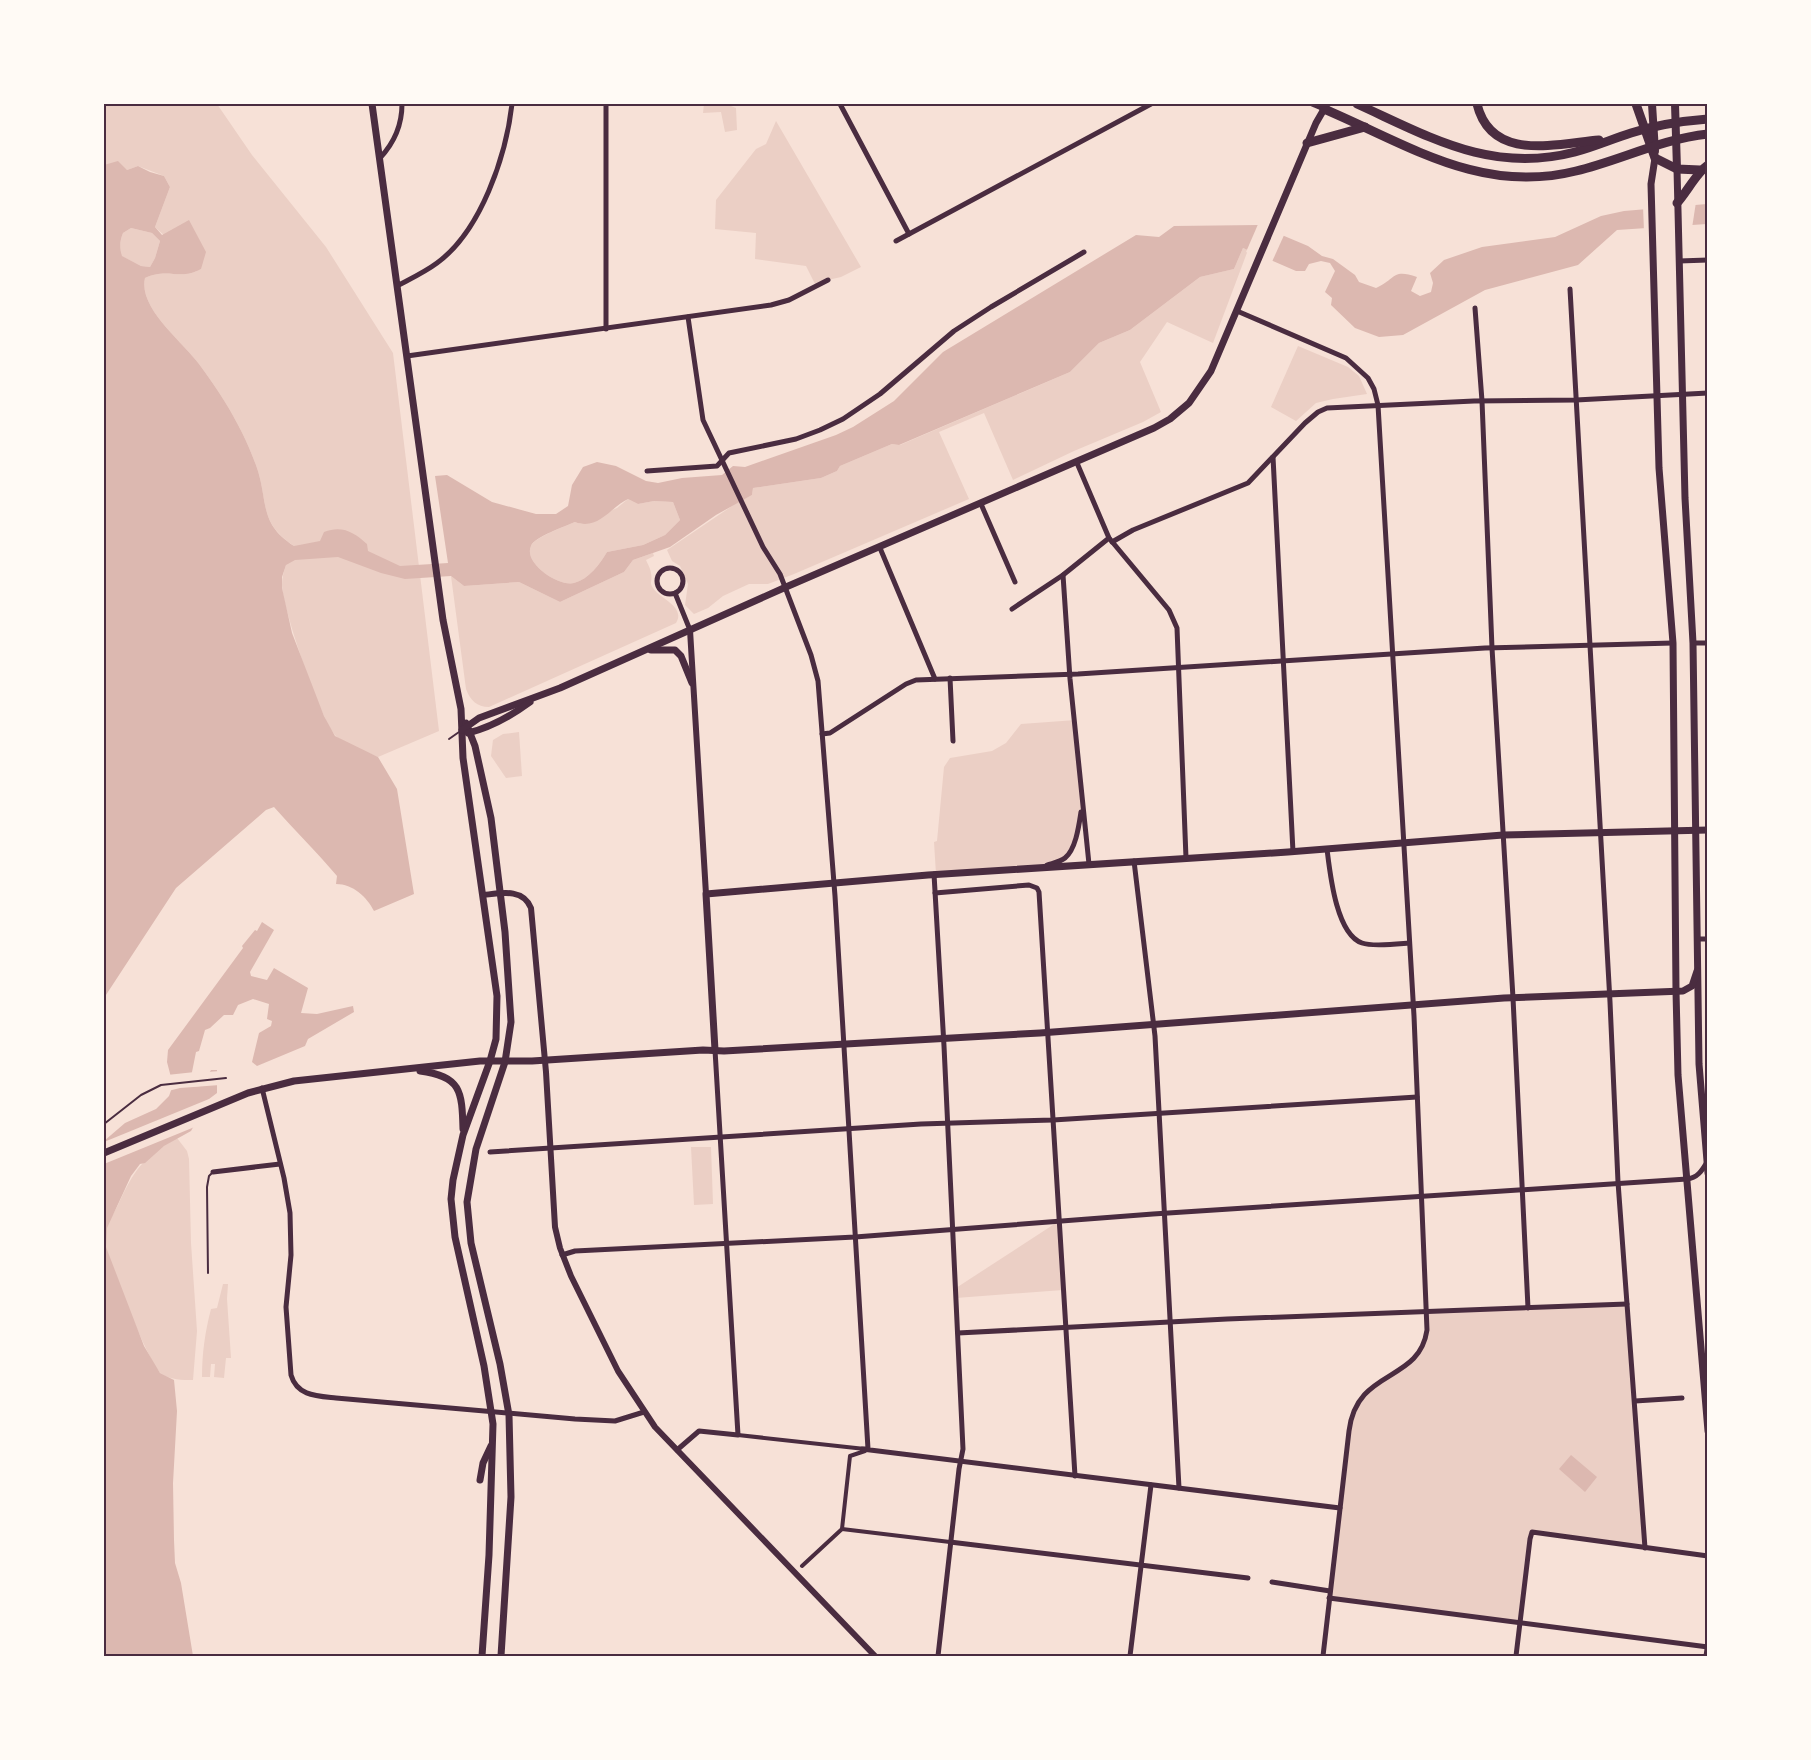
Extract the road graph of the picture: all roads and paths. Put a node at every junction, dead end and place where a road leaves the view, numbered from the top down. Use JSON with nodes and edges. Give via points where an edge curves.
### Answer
{"nodes":[{"id":1,"x":372,"y":104,"type":"edge"},
{"id":2,"x":402,"y":104,"type":"edge"},
{"id":3,"x":512,"y":104,"type":"edge"},
{"id":4,"x":606,"y":104,"type":"edge"},
{"id":5,"x":840,"y":104,"type":"edge"},
{"id":6,"x":1151,"y":104,"type":"edge"},
{"id":7,"x":1312,"y":104,"type":"edge"},
{"id":8,"x":1357,"y":104,"type":"edge"},
{"id":9,"x":1477,"y":104,"type":"edge"},
{"id":10,"x":1636,"y":104,"type":"edge"},
{"id":11,"x":1652,"y":104,"type":"edge"},
{"id":12,"x":1675,"y":104,"type":"edge"},
{"id":13,"x":1325,"y":106,"type":"edge"},
{"id":14,"x":1707,"y":119,"type":"edge"},
{"id":15,"x":1365,"y":127,"type":"junction"},
{"id":16,"x":1707,"y":134,"type":"edge"},
{"id":17,"x":1613,"y":139,"type":"junction"},
{"id":18,"x":1307,"y":143,"type":"junction"},
{"id":19,"x":380,"y":158,"type":"junction"},
{"id":20,"x":1655,"y":158,"type":"junction"},
{"id":21,"x":1704,"y":168,"type":"edge"},
{"id":22,"x":1677,"y":169,"type":"junction"},
{"id":23,"x":1680,"y":198,"type":"junction"},
{"id":24,"x":909,"y":234,"type":"junction"},
{"id":25,"x":896,"y":241,"type":"dead end"},
{"id":26,"x":1084,"y":252,"type":"dead end"},
{"id":27,"x":1707,"y":260,"type":"edge"},
{"id":28,"x":1679,"y":261,"type":"junction"},
{"id":29,"x":828,"y":280,"type":"dead end"},
{"id":30,"x":397,"y":286,"type":"junction"},
{"id":31,"x":1570,"y":289,"type":"dead end"},
{"id":32,"x":1475,"y":308,"type":"dead end"},
{"id":33,"x":1237,"y":311,"type":"junction"},
{"id":34,"x":688,"y":317,"type":"junction"},
{"id":35,"x":606,"y":328,"type":"junction"},
{"id":36,"x":407,"y":356,"type":"junction"},
{"id":37,"x":1707,"y":393,"type":"edge"},
{"id":38,"x":1682,"y":394,"type":"junction"},
{"id":39,"x":1658,"y":396,"type":"junction"},
{"id":40,"x":1482,"y":400,"type":"junction"},
{"id":41,"x":1576,"y":400,"type":"junction"},
{"id":42,"x":1378,"y":405,"type":"junction"},
{"id":43,"x":1273,"y":457,"type":"junction"},
{"id":44,"x":721,"y":461,"type":"junction"},
{"id":45,"x":1077,"y":462,"type":"junction"},
{"id":46,"x":647,"y":471,"type":"dead end"},
{"id":47,"x":981,"y":504,"type":"junction"},
{"id":48,"x":1110,"y":540,"type":"junction"},
{"id":49,"x":880,"y":548,"type":"junction"},
{"id":50,"x":1063,"y":575,"type":"junction"},
{"id":51,"x":1015,"y":582,"type":"dead end"},
{"id":52,"x":786,"y":587,"type":"junction"},
{"id":53,"x":675,"y":593,"type":"junction"},
{"id":54,"x":1012,"y":609,"type":"dead end"},
{"id":55,"x":690,"y":630,"type":"junction"},
{"id":56,"x":1672,"y":643,"type":"junction"},
{"id":57,"x":1693,"y":643,"type":"junction"},
{"id":58,"x":1707,"y":643,"type":"edge"},
{"id":59,"x":1590,"y":647,"type":"junction"},
{"id":60,"x":1492,"y":648,"type":"junction"},
{"id":61,"x":646,"y":650,"type":"junction"},
{"id":62,"x":1393,"y":653,"type":"junction"},
{"id":63,"x":1283,"y":660,"type":"junction"},
{"id":64,"x":1179,"y":668,"type":"junction"},
{"id":65,"x":1070,"y":674,"type":"junction"},
{"id":66,"x":950,"y":678,"type":"junction"},
{"id":67,"x":935,"y":679,"type":"junction"},
{"id":68,"x":692,"y":683,"type":"junction"},
{"id":69,"x":535,"y":699,"type":"junction"},
{"id":70,"x":465,"y":731,"type":"junction"},
{"id":71,"x":822,"y":734,"type":"junction"},
{"id":72,"x":953,"y":741,"type":"dead end"},
{"id":73,"x":1083,"y":805,"type":"junction"},
{"id":74,"x":1696,"y":831,"type":"junction"},
{"id":75,"x":1707,"y":831,"type":"edge"},
{"id":76,"x":1675,"y":832,"type":"junction"},
{"id":77,"x":1600,"y":833,"type":"junction"},
{"id":78,"x":1503,"y":835,"type":"junction"},
{"id":79,"x":1404,"y":844,"type":"junction"},
{"id":80,"x":1328,"y":849,"type":"junction"},
{"id":81,"x":1293,"y":852,"type":"junction"},
{"id":82,"x":1186,"y":858,"type":"junction"},
{"id":83,"x":1134,"y":861,"type":"junction"},
{"id":84,"x":1089,"y":864,"type":"junction"},
{"id":85,"x":1042,"y":867,"type":"junction"},
{"id":86,"x":934,"y":874,"type":"junction"},
{"id":87,"x":834,"y":884,"type":"junction"},
{"id":88,"x":500,"y":893,"type":"junction"},
{"id":89,"x":935,"y":893,"type":"junction"},
{"id":90,"x":706,"y":894,"type":"junction"},
{"id":91,"x":484,"y":895,"type":"junction"},
{"id":92,"x":1697,"y":939,"type":"junction"},
{"id":93,"x":1707,"y":939,"type":"edge"},
{"id":94,"x":1409,"y":943,"type":"junction"},
{"id":95,"x":1697,"y":971,"type":"junction"},
{"id":96,"x":1676,"y":991,"type":"junction"},
{"id":97,"x":1610,"y":994,"type":"junction"},
{"id":98,"x":1513,"y":998,"type":"junction"},
{"id":99,"x":1413,"y":1004,"type":"junction"},
{"id":100,"x":1154,"y":1024,"type":"junction"},
{"id":101,"x":1048,"y":1032,"type":"junction"},
{"id":102,"x":944,"y":1039,"type":"junction"},
{"id":103,"x":1698,"y":1041,"type":"junction"},
{"id":104,"x":1707,"y":1041,"type":"edge"},
{"id":105,"x":844,"y":1044,"type":"junction"},
{"id":106,"x":716,"y":1050,"type":"junction"},
{"id":107,"x":543,"y":1060,"type":"junction"},
{"id":108,"x":490,"y":1061,"type":"junction"},
{"id":109,"x":505,"y":1062,"type":"junction"},
{"id":110,"x":409,"y":1069,"type":"junction"},
{"id":111,"x":226,"y":1078,"type":"dead end"},
{"id":112,"x":262,"y":1088,"type":"junction"},
{"id":113,"x":1417,"y":1097,"type":"junction"},
{"id":114,"x":1161,"y":1113,"type":"junction"},
{"id":115,"x":1053,"y":1120,"type":"junction"},
{"id":116,"x":948,"y":1123,"type":"junction"},
{"id":117,"x":104,"y":1124,"type":"edge"},
{"id":118,"x":849,"y":1128,"type":"junction"},
{"id":119,"x":463,"y":1135,"type":"junction"},
{"id":120,"x":721,"y":1137,"type":"junction"},
{"id":121,"x":1706,"y":1144,"type":"edge"},
{"id":122,"x":551,"y":1148,"type":"junction"},
{"id":123,"x":490,"y":1152,"type":"dead end"},
{"id":124,"x":104,"y":1153,"type":"edge"},
{"id":125,"x":1707,"y":1162,"type":"edge"},
{"id":126,"x":280,"y":1164,"type":"junction"},
{"id":127,"x":213,"y":1172,"type":"joint"},
{"id":128,"x":1707,"y":1173,"type":"edge"},
{"id":129,"x":1687,"y":1179,"type":"junction"},
{"id":130,"x":1618,"y":1182,"type":"junction"},
{"id":131,"x":1522,"y":1190,"type":"junction"},
{"id":132,"x":1422,"y":1196,"type":"junction"},
{"id":133,"x":1165,"y":1214,"type":"junction"},
{"id":134,"x":1059,"y":1221,"type":"junction"},
{"id":135,"x":953,"y":1229,"type":"junction"},
{"id":136,"x":855,"y":1237,"type":"junction"},
{"id":137,"x":727,"y":1243,"type":"junction"},
{"id":138,"x":562,"y":1255,"type":"junction"},
{"id":139,"x":208,"y":1273,"type":"dead end"},
{"id":140,"x":1627,"y":1304,"type":"junction"},
{"id":141,"x":1528,"y":1308,"type":"junction"},
{"id":142,"x":1427,"y":1312,"type":"junction"},
{"id":143,"x":1171,"y":1322,"type":"junction"},
{"id":144,"x":1065,"y":1328,"type":"junction"},
{"id":145,"x":958,"y":1333,"type":"junction"},
{"id":146,"x":1682,"y":1398,"type":"dead end"},
{"id":147,"x":1635,"y":1401,"type":"junction"},
{"id":148,"x":644,"y":1412,"type":"junction"},
{"id":149,"x":492,"y":1413,"type":"junction"},
{"id":150,"x":509,"y":1415,"type":"junction"},
{"id":151,"x":1707,"y":1431,"type":"edge"},
{"id":152,"x":738,"y":1435,"type":"junction"},
{"id":153,"x":494,"y":1441,"type":"junction"},
{"id":154,"x":868,"y":1449,"type":"junction"},
{"id":155,"x":677,"y":1450,"type":"junction"},
{"id":156,"x":961,"y":1461,"type":"junction"},
{"id":157,"x":1075,"y":1476,"type":"junction"},
{"id":158,"x":480,"y":1480,"type":"dead end"},
{"id":159,"x":1151,"y":1485,"type":"junction"},
{"id":160,"x":1179,"y":1488,"type":"junction"},
{"id":161,"x":1340,"y":1508,"type":"junction"},
{"id":162,"x":842,"y":1528,"type":"junction"},
{"id":163,"x":950,"y":1542,"type":"junction"},
{"id":164,"x":1645,"y":1548,"type":"junction"},
{"id":165,"x":1707,"y":1556,"type":"edge"},
{"id":166,"x":1142,"y":1564,"type":"junction"},
{"id":167,"x":802,"y":1566,"type":"dead end"},
{"id":168,"x":1248,"y":1578,"type":"dead end"},
{"id":169,"x":1272,"y":1582,"type":"dead end"},
{"id":170,"x":1330,"y":1594,"type":"junction"},
{"id":171,"x":1520,"y":1623,"type":"junction"},
{"id":172,"x":1707,"y":1648,"type":"edge"},
{"id":173,"x":482,"y":1656,"type":"edge"},
{"id":174,"x":501,"y":1656,"type":"edge"},
{"id":175,"x":875,"y":1656,"type":"edge"},
{"id":176,"x":938,"y":1656,"type":"edge"},
{"id":177,"x":1130,"y":1656,"type":"edge"},
{"id":178,"x":1323,"y":1656,"type":"edge"},
{"id":179,"x":1516,"y":1656,"type":"edge"},
{"id":180,"x":1707,"y":1656,"type":"edge"}],
"edges":[{"from":1,"to":19,"type":"main road"},
{"from":2,"to":19,"type":"street","via":[[397,130]]},
{"from":3,"to":30,"type":"street","via":[[492,184],[480,208],[438,263]]},
{"from":4,"to":35,"type":"street"},
{"from":5,"to":24,"type":"street"},
{"from":6,"to":24,"type":"street"},
{"from":7,"to":13,"type":"street"},
{"from":8,"to":17,"type":"highway","via":[[1446,143],[1495,157],[1553,156]]},
{"from":9,"to":17,"type":"highway","via":[[1481,117],[1496,136],[1512,143],[1543,145]]},
{"from":10,"to":20,"type":"highway"},
{"from":11,"to":20,"type":"main road"},
{"from":12,"to":22,"type":"main road"},
{"from":13,"to":15,"type":"highway"},
{"from":13,"to":18,"type":"main road"},
{"from":14,"to":17,"type":"highway"},
{"from":15,"to":16,"type":"highway","via":[[1445,163],[1508,177],[1569,173],[1661,142]]},
{"from":15,"to":18,"type":"highway"},
{"from":18,"to":33,"type":"main road"},
{"from":19,"to":30,"type":"main road"},
{"from":20,"to":22,"type":"highway"},
{"from":20,"to":39,"type":"main road","via":[[1652,196]]},
{"from":21,"to":22,"type":"highway"},
{"from":21,"to":23,"type":"highway"},
{"from":22,"to":23,"type":"main road"},
{"from":23,"to":28,"type":"main road"},
{"from":24,"to":25,"type":"street"},
{"from":26,"to":44,"type":"street","via":[[954,331],[880,394],[843,419],[796,439],[729,453]]},
{"from":27,"to":28,"type":"street"},
{"from":28,"to":38,"type":"main road"},
{"from":29,"to":34,"type":"street","via":[[784,302]]},
{"from":30,"to":36,"type":"main road"},
{"from":31,"to":41,"type":"street"},
{"from":32,"to":40,"type":"street"},
{"from":33,"to":42,"type":"street","via":[[1346,358],[1368,378]]},
{"from":33,"to":45,"type":"main road","via":[[1211,371],[1189,403],[1154,428]]},
{"from":34,"to":35,"type":"street"},
{"from":34,"to":44,"type":"street","via":[[703,420]]},
{"from":35,"to":36,"type":"street"},
{"from":36,"to":70,"type":"main road","via":[[438,587]]},
{"from":37,"to":38,"type":"street"},
{"from":38,"to":39,"type":"street"},
{"from":38,"to":57,"type":"main road"},
{"from":39,"to":41,"type":"street"},
{"from":39,"to":56,"type":"main road","via":[[1659,468]]},
{"from":40,"to":41,"type":"street"},
{"from":40,"to":42,"type":"street"},
{"from":40,"to":60,"type":"street"},
{"from":41,"to":59,"type":"street"},
{"from":42,"to":43,"type":"street","via":[[1322,410]]},
{"from":42,"to":62,"type":"street"},
{"from":43,"to":48,"type":"street","via":[[1248,483]]},
{"from":43,"to":63,"type":"street"},
{"from":44,"to":46,"type":"street","via":[[717,466]]},
{"from":44,"to":52,"type":"street"},
{"from":45,"to":47,"type":"main road"},
{"from":45,"to":48,"type":"street"},
{"from":47,"to":49,"type":"main road"},
{"from":47,"to":51,"type":"street"},
{"from":48,"to":50,"type":"street"},
{"from":48,"to":64,"type":"street","via":[[1169,610],[1177,628]]},
{"from":49,"to":52,"type":"main road"},
{"from":49,"to":67,"type":"street"},
{"from":50,"to":54,"type":"street"},
{"from":50,"to":65,"type":"street"},
{"from":52,"to":55,"type":"main road"},
{"from":52,"to":71,"type":"street","via":[[817,674]]},
{"from":53,"to":53,"type":"street","via":[[683,584],[682,575],[672,568],[664,569],[657,576],[657,585],[666,594]]},
{"from":53,"to":55,"type":"street"},
{"from":55,"to":61,"type":"main road"},
{"from":55,"to":68,"type":"street"},
{"from":56,"to":59,"type":"street"},
{"from":56,"to":76,"type":"main road"},
{"from":57,"to":58,"type":"street"},
{"from":57,"to":74,"type":"main road"},
{"from":59,"to":60,"type":"street"},
{"from":59,"to":77,"type":"street"},
{"from":60,"to":62,"type":"street"},
{"from":60,"to":78,"type":"street"},
{"from":61,"to":68,"type":"main road","via":[[675,650]]},
{"from":61,"to":69,"type":"main road"},
{"from":62,"to":63,"type":"street"},
{"from":62,"to":79,"type":"street"},
{"from":63,"to":64,"type":"street"},
{"from":63,"to":81,"type":"street"},
{"from":64,"to":65,"type":"street"},
{"from":64,"to":82,"type":"street"},
{"from":65,"to":66,"type":"street"},
{"from":65,"to":73,"type":"street"},
{"from":66,"to":67,"type":"street"},
{"from":66,"to":72,"type":"street"},
{"from":67,"to":71,"type":"street","via":[[911,681],[830,733]]},
{"from":68,"to":90,"type":"street"},
{"from":69,"to":70,"type":"main road","via":[[479,718]]},
{"from":69,"to":70,"type":"main road","via":[[486,728]]},
{"from":70,"to":88,"type":"main road","via":[[475,746],[490,816]]},
{"from":70,"to":91,"type":"main road","via":[[463,758]]},
{"from":71,"to":87,"type":"street"},
{"from":73,"to":84,"type":"street"},
{"from":73,"to":85,"type":"street","via":[[1069,854]]},
{"from":74,"to":75,"type":"main road"},
{"from":74,"to":76,"type":"main road"},
{"from":74,"to":92,"type":"main road"},
{"from":76,"to":77,"type":"main road"},
{"from":76,"to":96,"type":"main road"},
{"from":77,"to":78,"type":"main road"},
{"from":77,"to":97,"type":"street"},
{"from":78,"to":79,"type":"main road"},
{"from":78,"to":98,"type":"street"},
{"from":79,"to":80,"type":"main road"},
{"from":79,"to":94,"type":"street"},
{"from":80,"to":81,"type":"main road"},
{"from":80,"to":94,"type":"street","via":[[1333,893],[1352,936],[1366,944]]},
{"from":81,"to":82,"type":"main road"},
{"from":82,"to":83,"type":"main road"},
{"from":83,"to":84,"type":"main road"},
{"from":83,"to":100,"type":"street"},
{"from":84,"to":85,"type":"main road"},
{"from":85,"to":86,"type":"main road"},
{"from":86,"to":87,"type":"main road"},
{"from":86,"to":89,"type":"street"},
{"from":87,"to":90,"type":"main road"},
{"from":87,"to":105,"type":"street"},
{"from":88,"to":91,"type":"street"},
{"from":88,"to":107,"type":"street","via":[[522,896],[531,908]]},
{"from":88,"to":109,"type":"main road","via":[[511,1022]]},
{"from":89,"to":101,"type":"street","via":[[1029,885],[1037,888]]},
{"from":89,"to":102,"type":"street"},
{"from":90,"to":106,"type":"main road"},
{"from":91,"to":108,"type":"main road","via":[[498,1011]]},
{"from":92,"to":93,"type":"street"},
{"from":92,"to":95,"type":"main road"},
{"from":94,"to":99,"type":"street"},
{"from":95,"to":96,"type":"main road","via":[[1689,988]]},
{"from":95,"to":103,"type":"main road"},
{"from":96,"to":97,"type":"main road"},
{"from":96,"to":129,"type":"main road"},
{"from":97,"to":98,"type":"main road"},
{"from":97,"to":130,"type":"street"},
{"from":98,"to":99,"type":"main road"},
{"from":98,"to":131,"type":"street"},
{"from":99,"to":100,"type":"main road"},
{"from":99,"to":113,"type":"street"},
{"from":100,"to":101,"type":"main road"},
{"from":100,"to":114,"type":"street"},
{"from":101,"to":102,"type":"main road"},
{"from":101,"to":115,"type":"street"},
{"from":102,"to":105,"type":"main road"},
{"from":102,"to":116,"type":"street"},
{"from":103,"to":104,"type":"street"},
{"from":103,"to":121,"type":"main road"},
{"from":105,"to":106,"type":"main road"},
{"from":105,"to":118,"type":"street"},
{"from":106,"to":107,"type":"main road"},
{"from":106,"to":120,"type":"street"},
{"from":107,"to":109,"type":"main road"},
{"from":107,"to":122,"type":"street"},
{"from":108,"to":109,"type":"main road"},
{"from":108,"to":110,"type":"main road"},
{"from":108,"to":119,"type":"main road"},
{"from":109,"to":150,"type":"main road","via":[[476,1149],[468,1202],[471,1244]]},
{"from":110,"to":112,"type":"main road"},
{"from":110,"to":119,"type":"main road","via":[[441,1074],[454,1084],[461,1096]]},
{"from":111,"to":117,"type":"lane","via":[[161,1085],[141,1095]]},
{"from":112,"to":124,"type":"main road"},
{"from":112,"to":126,"type":"street"},
{"from":113,"to":114,"type":"street"},
{"from":113,"to":132,"type":"street"},
{"from":114,"to":115,"type":"street"},
{"from":114,"to":133,"type":"street"},
{"from":115,"to":116,"type":"street"},
{"from":115,"to":134,"type":"street"},
{"from":116,"to":118,"type":"street"},
{"from":116,"to":135,"type":"street"},
{"from":118,"to":120,"type":"street"},
{"from":118,"to":136,"type":"street"},
{"from":119,"to":149,"type":"main road","via":[[453,1179],[453,1218]]},
{"from":120,"to":122,"type":"street"},
{"from":120,"to":137,"type":"street"},
{"from":121,"to":125,"type":"main road"},
{"from":122,"to":123,"type":"street"},
{"from":122,"to":138,"type":"street","via":[[555,1227]]},
{"from":125,"to":128,"type":"main road"},
{"from":125,"to":129,"type":"street","via":[[1694,1178]]},
{"from":126,"to":127,"type":"street"},
{"from":126,"to":149,"type":"street","via":[[290,1213],[286,1307],[291,1375],[297,1387],[321,1396]]},
{"from":127,"to":139,"type":"lane","via":[[207,1187]]},
{"from":129,"to":130,"type":"street"},
{"from":129,"to":151,"type":"main road"},
{"from":130,"to":131,"type":"street"},
{"from":130,"to":140,"type":"street"},
{"from":131,"to":132,"type":"street"},
{"from":131,"to":141,"type":"street"},
{"from":132,"to":133,"type":"street"},
{"from":132,"to":142,"type":"street"},
{"from":133,"to":134,"type":"street"},
{"from":133,"to":143,"type":"street"},
{"from":134,"to":135,"type":"street"},
{"from":134,"to":144,"type":"street"},
{"from":135,"to":136,"type":"street"},
{"from":135,"to":145,"type":"street"},
{"from":136,"to":137,"type":"street"},
{"from":136,"to":154,"type":"street"},
{"from":137,"to":138,"type":"street","via":[[575,1251]]},
{"from":137,"to":152,"type":"street"},
{"from":138,"to":148,"type":"street","via":[[618,1371]]},
{"from":140,"to":141,"type":"street"},
{"from":140,"to":147,"type":"street"},
{"from":141,"to":142,"type":"street"},
{"from":142,"to":143,"type":"street"},
{"from":142,"to":161,"type":"street","via":[[1426,1340],[1417,1356],[1371,1387],[1353,1410]]},
{"from":143,"to":144,"type":"street"},
{"from":143,"to":160,"type":"street"},
{"from":144,"to":145,"type":"street"},
{"from":144,"to":157,"type":"street"},
{"from":145,"to":156,"type":"street"},
{"from":146,"to":147,"type":"street"},
{"from":147,"to":164,"type":"street"},
{"from":148,"to":150,"type":"street","via":[[608,1421]]},
{"from":148,"to":155,"type":"street"},
{"from":149,"to":150,"type":"street"},
{"from":149,"to":153,"type":"main road"},
{"from":150,"to":174,"type":"main road","via":[[511,1489]]},
{"from":152,"to":154,"type":"street"},
{"from":152,"to":155,"type":"street","via":[[699,1431]]},
{"from":153,"to":158,"type":"main road"},
{"from":153,"to":173,"type":"main road"},
{"from":154,"to":156,"type":"street"},
{"from":154,"to":162,"type":"street","via":[[850,1456]]},
{"from":155,"to":175,"type":"street"},
{"from":156,"to":157,"type":"street"},
{"from":156,"to":163,"type":"street"},
{"from":157,"to":159,"type":"street"},
{"from":159,"to":160,"type":"street"},
{"from":159,"to":166,"type":"street"},
{"from":160,"to":161,"type":"street"},
{"from":161,"to":170,"type":"street"},
{"from":162,"to":163,"type":"street"},
{"from":162,"to":167,"type":"street"},
{"from":163,"to":166,"type":"street"},
{"from":163,"to":176,"type":"street"},
{"from":164,"to":165,"type":"street"},
{"from":164,"to":171,"type":"street","via":[[1532,1532]]},
{"from":166,"to":168,"type":"street"},
{"from":166,"to":177,"type":"street"},
{"from":169,"to":170,"type":"street"},
{"from":170,"to":171,"type":"street"},
{"from":170,"to":178,"type":"street"},
{"from":171,"to":172,"type":"street"},
{"from":171,"to":179,"type":"street"},
{"from":172,"to":180,"type":"main road"}]}
